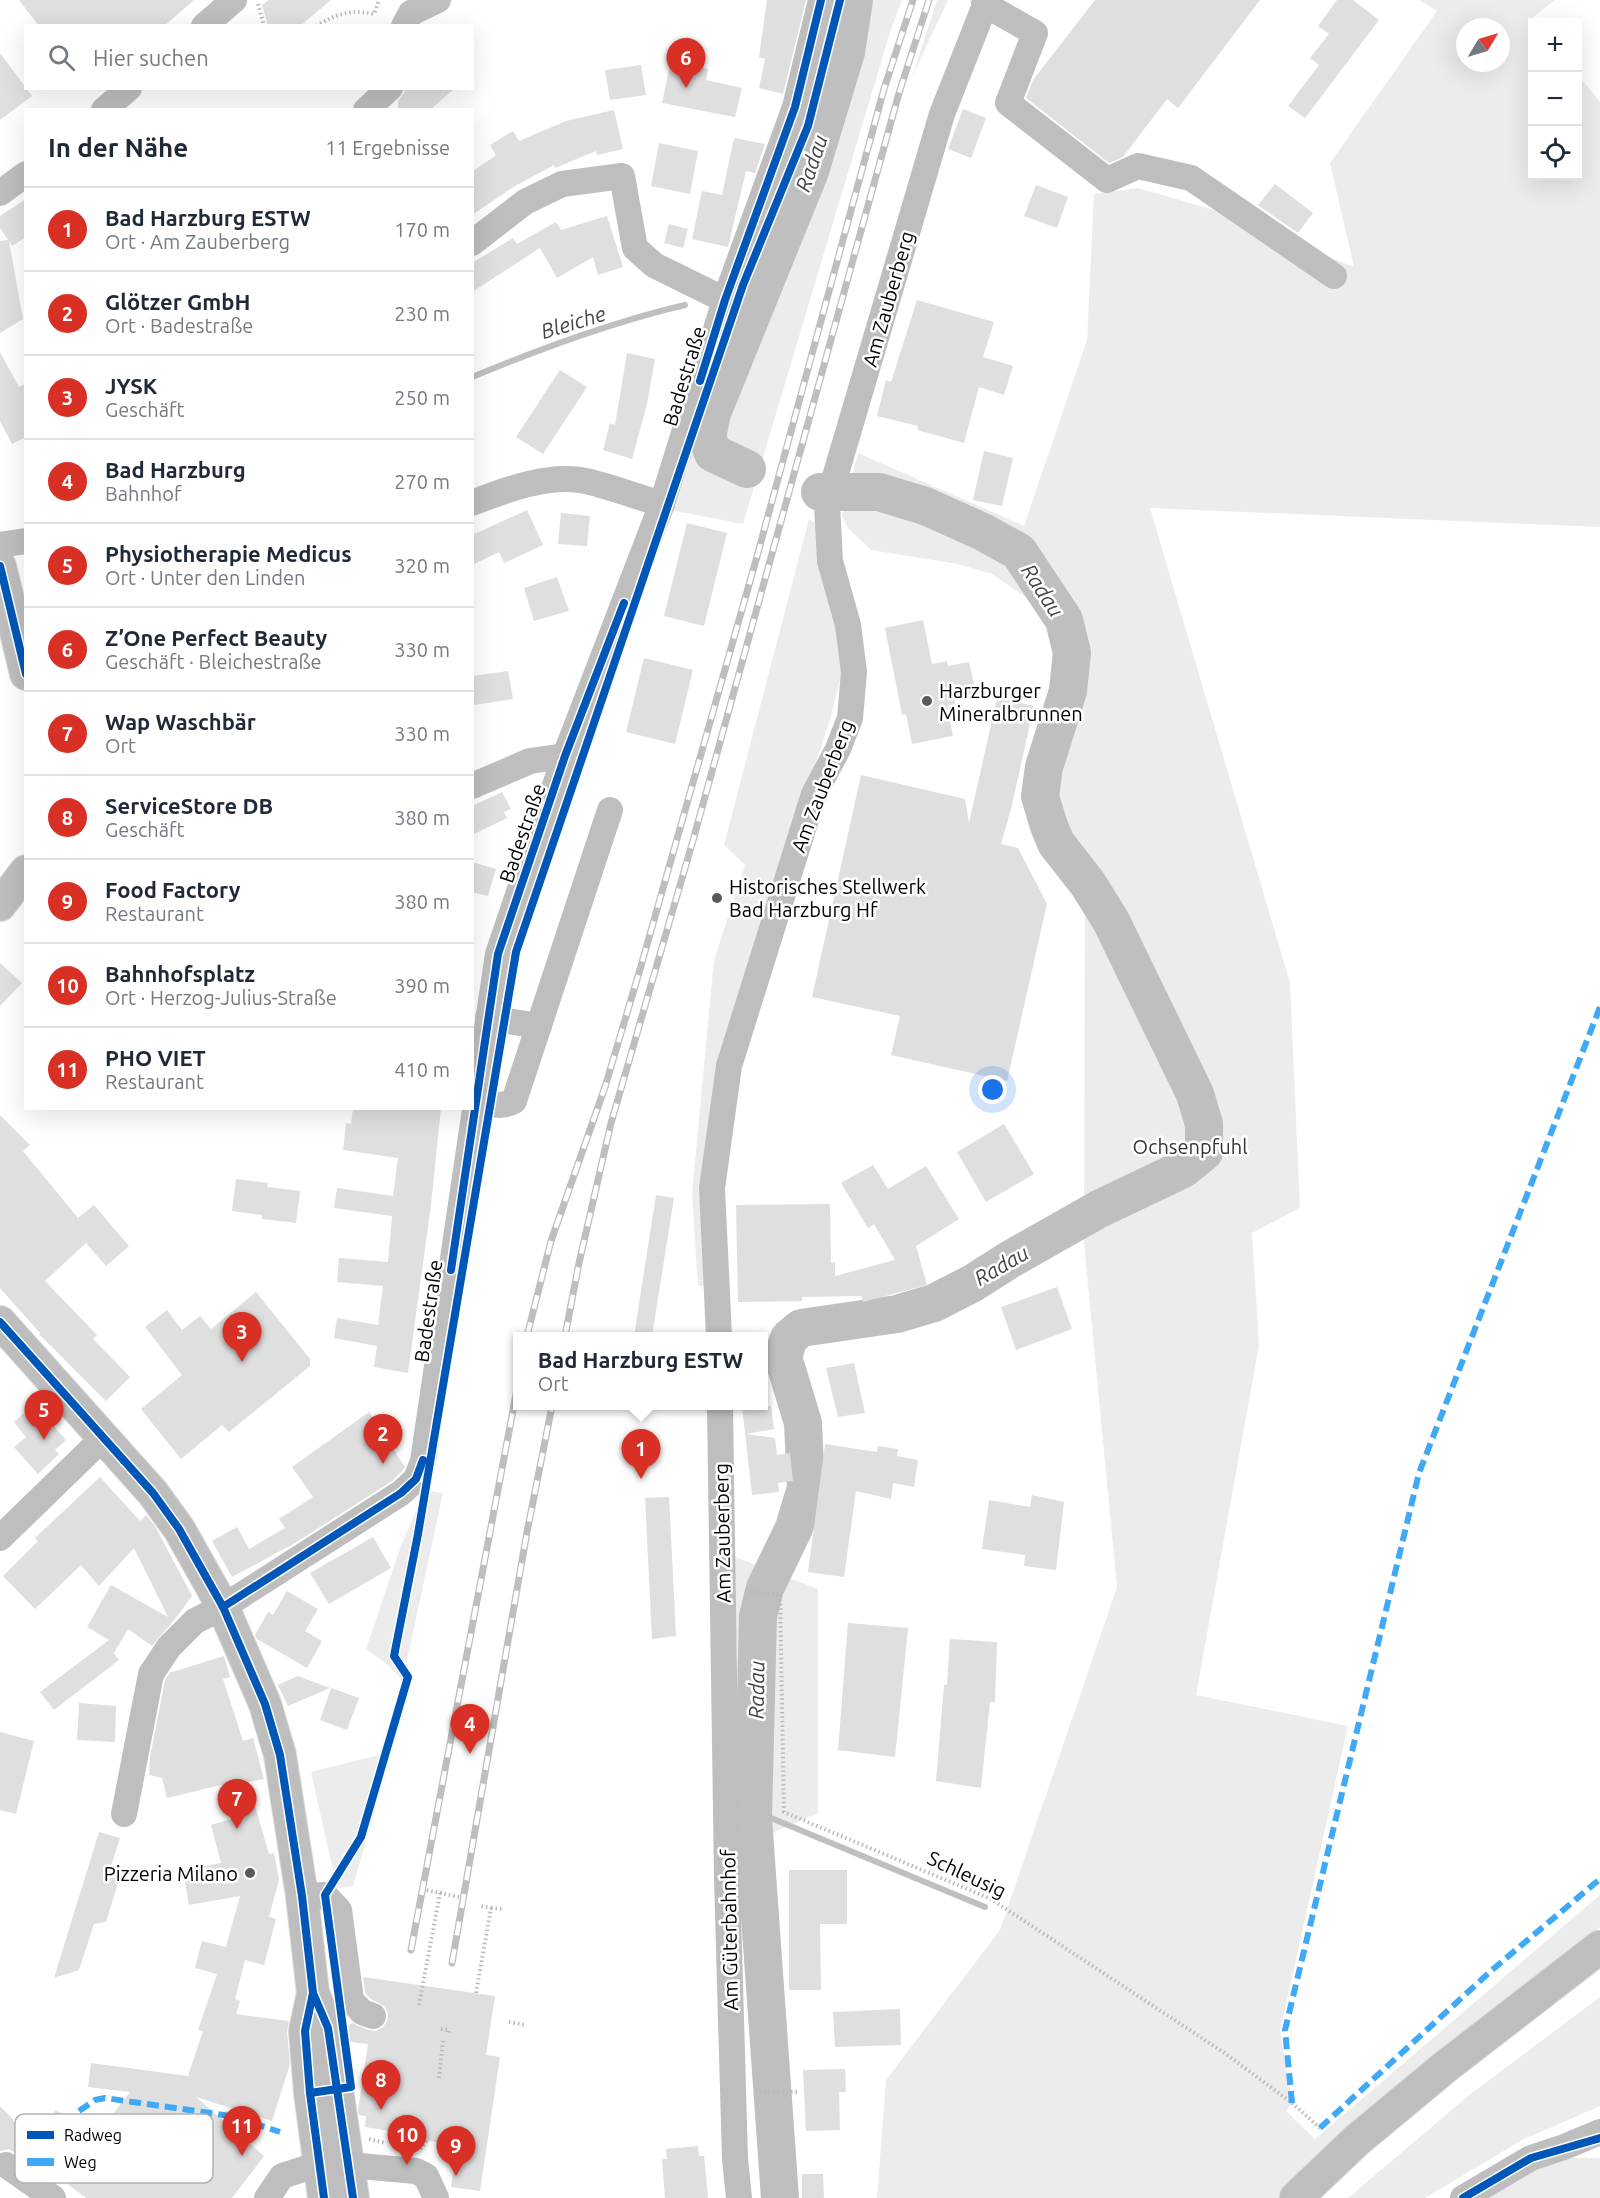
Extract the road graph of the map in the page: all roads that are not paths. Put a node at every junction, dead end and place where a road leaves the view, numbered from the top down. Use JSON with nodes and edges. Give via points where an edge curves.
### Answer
{"nodes":[{"id":1,"x":438,"y":0,"type":"edge"},
{"id":2,"x":821,"y":0,"type":"edge"},
{"id":3,"x":246,"y":2,"type":"edge"},
{"id":4,"x":985,"y":2,"type":"edge"},
{"id":5,"x":208,"y":24,"type":"edge"},
{"id":6,"x":405,"y":24,"type":"edge"},
{"id":7,"x":127,"y":90,"type":"edge"},
{"id":8,"x":388,"y":90,"type":"edge"},
{"id":9,"x":106,"y":108,"type":"edge"},
{"id":10,"x":368,"y":108,"type":"edge"},
{"id":11,"x":24,"y":175,"type":"edge"},
{"id":12,"x":0,"y":193,"type":"edge"},
{"id":13,"x":474,"y":241,"type":"edge"},
{"id":14,"x":1334,"y":276,"type":"dead end"},
{"id":15,"x":725,"y":300,"type":"junction"},
{"id":16,"x":474,"y":503,"type":"edge"},
{"id":17,"x":662,"y":504,"type":"junction"},
{"id":18,"x":24,"y":541,"type":"edge"},
{"id":19,"x":0,"y":545,"type":"edge"},
{"id":20,"x":0,"y":566,"type":"edge"},
{"id":21,"x":7,"y":633,"type":"edge"},
{"id":22,"x":24,"y":670,"type":"edge"},
{"id":23,"x":565,"y":756,"type":"junction"},
{"id":24,"x":474,"y":785,"type":"edge"},
{"id":25,"x":610,"y":810,"type":"dead end"},
{"id":26,"x":24,"y":874,"type":"edge"},
{"id":27,"x":0,"y":905,"type":"edge"},
{"id":28,"x":488,"y":1018,"type":"junction"},
{"id":29,"x":539,"y":1026,"type":"junction"},
{"id":30,"x":476,"y":1101,"type":"junction"},
{"id":31,"x":0,"y":1323,"type":"edge"},
{"id":32,"x":719,"y":1332,"type":"edge"},
{"id":33,"x":720,"y":1410,"type":"edge"},
{"id":34,"x":103,"y":1438,"type":"junction"},
{"id":35,"x":0,"y":1538,"type":"edge"},
{"id":36,"x":223,"y":1607,"type":"junction"},
{"id":37,"x":724,"y":1661,"type":"joint"},
{"id":38,"x":123,"y":1814,"type":"dead end"},
{"id":39,"x":302,"y":1896,"type":"junction"},
{"id":40,"x":1600,"y":1947,"type":"edge"},
{"id":41,"x":1600,"y":1973,"type":"edge"},
{"id":42,"x":313,"y":1993,"type":"junction"},
{"id":43,"x":373,"y":2016,"type":"dead end"},
{"id":44,"x":1600,"y":2132,"type":"edge"},
{"id":45,"x":6,"y":2165,"type":"dead end"},
{"id":46,"x":334,"y":2165,"type":"junction"},
{"id":47,"x":15,"y":2171,"type":"edge"},
{"id":48,"x":32,"y":2183,"type":"edge"},
{"id":49,"x":53,"y":2198,"type":"edge"},
{"id":50,"x":267,"y":2198,"type":"edge"},
{"id":51,"x":324,"y":2198,"type":"edge"},
{"id":52,"x":353,"y":2198,"type":"edge"},
{"id":53,"x":436,"y":2198,"type":"edge"},
{"id":54,"x":739,"y":2198,"type":"edge"},
{"id":55,"x":1296,"y":2198,"type":"edge"},
{"id":56,"x":1326,"y":2198,"type":"edge"},
{"id":57,"x":1463,"y":2198,"type":"edge"}],
"edges":[{"from":1,"to":6,"type":"street","via":[[411,12]]},
{"from":2,"to":15,"type":"street","name":"Badestraße","via":[[795,107]]},
{"from":3,"to":5,"type":"street"},
{"from":4,"to":14,"type":"street","via":[[1035,33],[1008,103],[1107,180],[1138,166],[1191,178]]},
{"from":4,"to":32,"type":"street","name":"Am Zauberberg","via":[[942,114],[827,504],[830,561],[848,625],[854,672],[850,718],[814,794],[729,1066],[712,1188]]},
{"from":7,"to":9,"type":"street"},
{"from":8,"to":10,"type":"street"},
{"from":11,"to":12,"type":"street"},
{"from":13,"to":15,"type":"street","via":[[525,202],[562,184],[622,176],[635,248],[654,265]]},
{"from":15,"to":17,"type":"street","name":"Badestraße"},
{"from":16,"to":17,"type":"street","via":[[509,488],[546,481],[584,480]]},
{"from":17,"to":23,"type":"street","name":"Badestraße"},
{"from":18,"to":19,"type":"street"},
{"from":20,"to":21,"type":"main road"},
{"from":21,"to":22,"type":"main road"},
{"from":23,"to":24,"type":"street","via":[[530,762]]},
{"from":23,"to":28,"type":"street","name":"Badestraße","via":[[498,954]]},
{"from":25,"to":29,"type":"street"},
{"from":26,"to":27,"type":"main road"},
{"from":28,"to":29,"type":"street"},
{"from":28,"to":30,"type":"street","name":"Badestraße"},
{"from":29,"to":30,"type":"street","via":[[514,1101],[498,1106]]},
{"from":30,"to":36,"type":"street","name":"Badestraße","via":[[423,1461],[416,1479],[401,1493]]},
{"from":31,"to":34,"type":"main road"},
{"from":33,"to":37,"type":"street","name":"Am Zauberberg"},
{"from":34,"to":35,"type":"street"},
{"from":34,"to":36,"type":"main road","via":[[153,1493],[179,1529]]},
{"from":36,"to":38,"type":"street","name":"Badestraße","via":[[195,1621],[151,1674]]},
{"from":36,"to":39,"type":"main road","via":[[265,1704],[280,1755]]},
{"from":37,"to":54,"type":"street","name":"Am Güterbahnhof","via":[[727,1890]]},
{"from":39,"to":42,"type":"main road"},
{"from":39,"to":43,"type":"street","via":[[325,1895],[339,1910],[351,2000],[362,2012]]},
{"from":40,"to":55,"type":"highway","via":[[1445,2067]]},
{"from":41,"to":56,"type":"highway","via":[[1416,2118]]},
{"from":42,"to":46,"type":"main road","via":[[328,2028]]},
{"from":42,"to":46,"type":"main road","via":[[305,2031],[310,2093]]},
{"from":44,"to":57,"type":"street","via":[[1531,2158]]},
{"from":45,"to":47,"type":"street"},
{"from":46,"to":50,"type":"street","via":[[282,2176]]},
{"from":46,"to":51,"type":"main road"},
{"from":46,"to":52,"type":"main road"},
{"from":46,"to":53,"type":"street","via":[[417,2171],[426,2176]]},
{"from":48,"to":49,"type":"street"}]}
